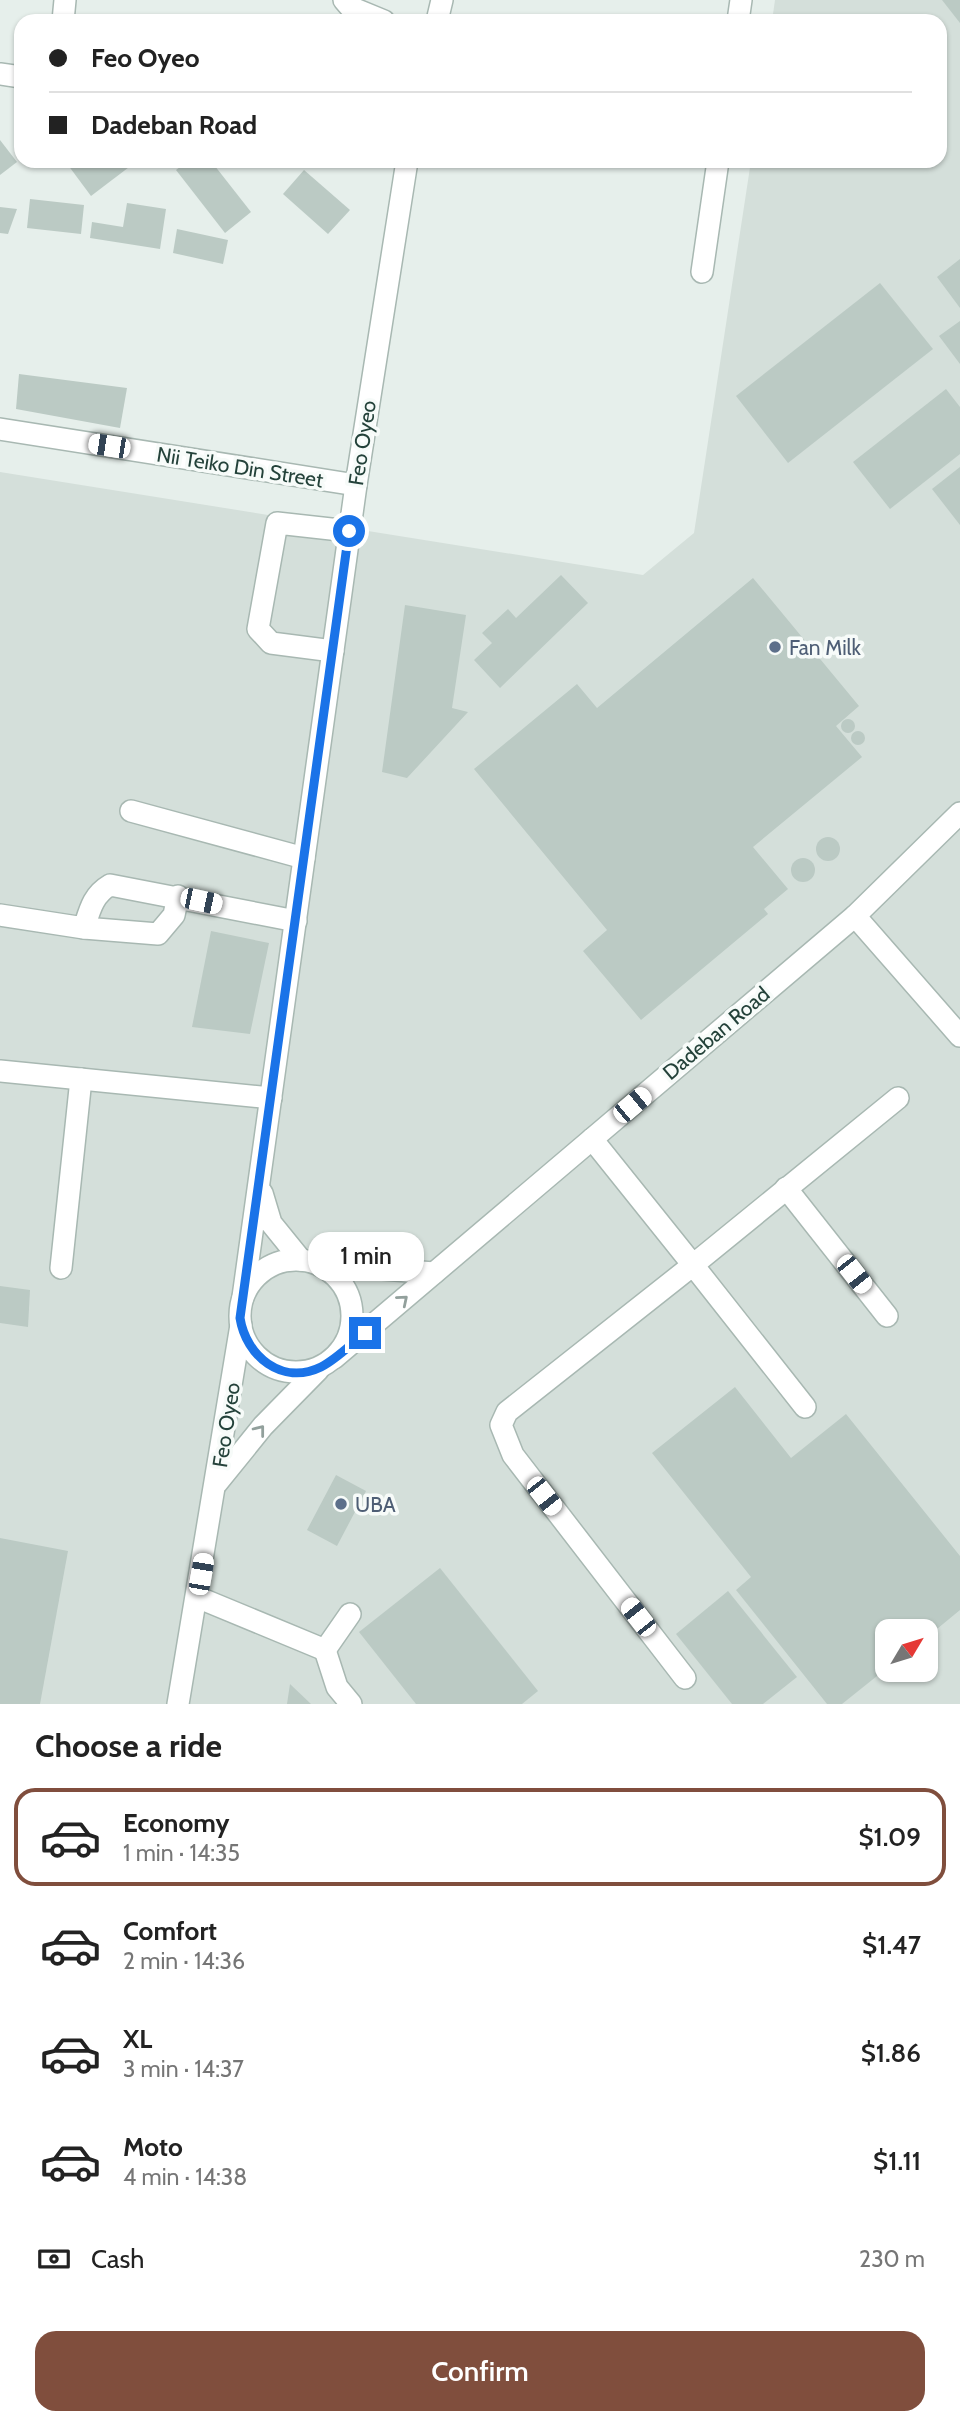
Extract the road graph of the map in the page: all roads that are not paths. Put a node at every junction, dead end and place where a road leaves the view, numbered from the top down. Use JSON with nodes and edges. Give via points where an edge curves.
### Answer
{"nodes":[{"id":1,"x":344,"y":0,"type":"edge"},
{"id":2,"x":367,"y":14,"type":"edge"},
{"id":3,"x":410,"y":168,"type":"edge"},
{"id":4,"x":717,"y":168,"type":"edge"},
{"id":5,"x":702,"y":272,"type":"dead end"},
{"id":6,"x":0,"y":429,"type":"edge"},
{"id":7,"x":356,"y":485,"type":"junction"},
{"id":8,"x":349,"y":531,"type":"junction"},
{"id":9,"x":333,"y":651,"type":"junction"},
{"id":10,"x":131,"y":811,"type":"dead end"},
{"id":11,"x":960,"y":813,"type":"edge"},
{"id":12,"x":304,"y":858,"type":"junction"},
{"id":13,"x":178,"y":896,"type":"junction"},
{"id":14,"x":0,"y":915,"type":"edge"},
{"id":15,"x":855,"y":916,"type":"junction"},
{"id":16,"x":296,"y":921,"type":"junction"},
{"id":17,"x":84,"y":928,"type":"junction"},
{"id":18,"x":960,"y":1036,"type":"edge"},
{"id":19,"x":0,"y":1071,"type":"edge"},
{"id":20,"x":81,"y":1079,"type":"junction"},
{"id":21,"x":271,"y":1098,"type":"junction"},
{"id":22,"x":898,"y":1098,"type":"dead end"},
{"id":23,"x":592,"y":1139,"type":"junction"},
{"id":24,"x":260,"y":1184,"type":"junction"},
{"id":25,"x":786,"y":1188,"type":"junction"},
{"id":26,"x":309,"y":1262,"type":"junction"},
{"id":27,"x":693,"y":1265,"type":"junction"},
{"id":28,"x":61,"y":1268,"type":"dead end"},
{"id":29,"x":434,"y":1273,"type":"junction"},
{"id":30,"x":243,"y":1297,"type":"junction"},
{"id":31,"x":887,"y":1316,"type":"dead end"},
{"id":32,"x":241,"y":1325,"type":"junction"},
{"id":33,"x":328,"y":1362,"type":"junction"},
{"id":34,"x":805,"y":1408,"type":"dead end"},
{"id":35,"x":217,"y":1483,"type":"junction"},
{"id":36,"x":197,"y":1597,"type":"junction"},
{"id":37,"x":350,"y":1614,"type":"dead end"},
{"id":38,"x":325,"y":1650,"type":"junction"},
{"id":39,"x":685,"y":1678,"type":"dead end"},
{"id":40,"x":178,"y":1704,"type":"edge"},
{"id":41,"x":351,"y":1704,"type":"edge"}],
"edges":[{"from":1,"to":2,"type":"street"},
{"from":3,"to":7,"type":"street","name":"Feo Oyeo"},
{"from":4,"to":5,"type":"street"},
{"from":6,"to":7,"type":"street","name":"Nii Teiko Din Street"},
{"from":7,"to":8,"type":"street","name":"Feo Oyeo"},
{"from":8,"to":9,"type":"street","name":"Feo Oyeo"},
{"from":8,"to":9,"type":"street","via":[[277,523],[258,629],[271,643]]},
{"from":9,"to":12,"type":"street","name":"Feo Oyeo"},
{"from":10,"to":12,"type":"street"},
{"from":11,"to":15,"type":"street","name":"Dadeban Road"},
{"from":12,"to":16,"type":"street","name":"Feo Oyeo"},
{"from":13,"to":16,"type":"street"},
{"from":13,"to":17,"type":"street","via":[[174,915],[159,934]]},
{"from":13,"to":17,"type":"street","via":[[110,885],[99,892]]},
{"from":14,"to":17,"type":"street"},
{"from":15,"to":18,"type":"street"},
{"from":15,"to":23,"type":"street","name":"Dadeban Road"},
{"from":16,"to":21,"type":"street","name":"Feo Oyeo"},
{"from":19,"to":20,"type":"street"},
{"from":20,"to":21,"type":"street"},
{"from":20,"to":28,"type":"street"},
{"from":21,"to":24,"type":"street","name":"Feo Oyeo"},
{"from":22,"to":25,"type":"street"},
{"from":23,"to":27,"type":"street"},
{"from":23,"to":29,"type":"street","name":"Dadeban Road"},
{"from":24,"to":26,"type":"street","name":"Feo Oyeo","via":[[271,1223]]},
{"from":24,"to":30,"type":"street","name":"Feo Oyeo"},
{"from":25,"to":27,"type":"street"},
{"from":25,"to":31,"type":"street"},
{"from":26,"to":29,"type":"street"},
{"from":26,"to":30,"type":"street","via":[[270,1266],[257,1275]]},
{"from":26,"to":33,"type":"street","via":[[336,1278],[349,1298],[350,1330]]},
{"from":27,"to":34,"type":"street"},
{"from":27,"to":39,"type":"street","via":[[507,1412],[501,1425],[513,1455]]},
{"from":33,"to":29,"type":"street","name":"Dadeban Road","one_way":true},
{"from":30,"to":32,"type":"street"},
{"from":32,"to":33,"type":"street","via":[[249,1349],[275,1368],[306,1372]]},
{"from":32,"to":35,"type":"street","name":"Feo Oyeo"},
{"from":35,"to":33,"type":"street","name":"Feo Oyeo","one_way":true,"via":[[272,1416]]},
{"from":35,"to":36,"type":"street","name":"Feo Oyeo"},
{"from":36,"to":38,"type":"street"},
{"from":36,"to":40,"type":"street","name":"Feo Oyeo"},
{"from":37,"to":38,"type":"street"},
{"from":38,"to":41,"type":"street","via":[[337,1686]]}]}
